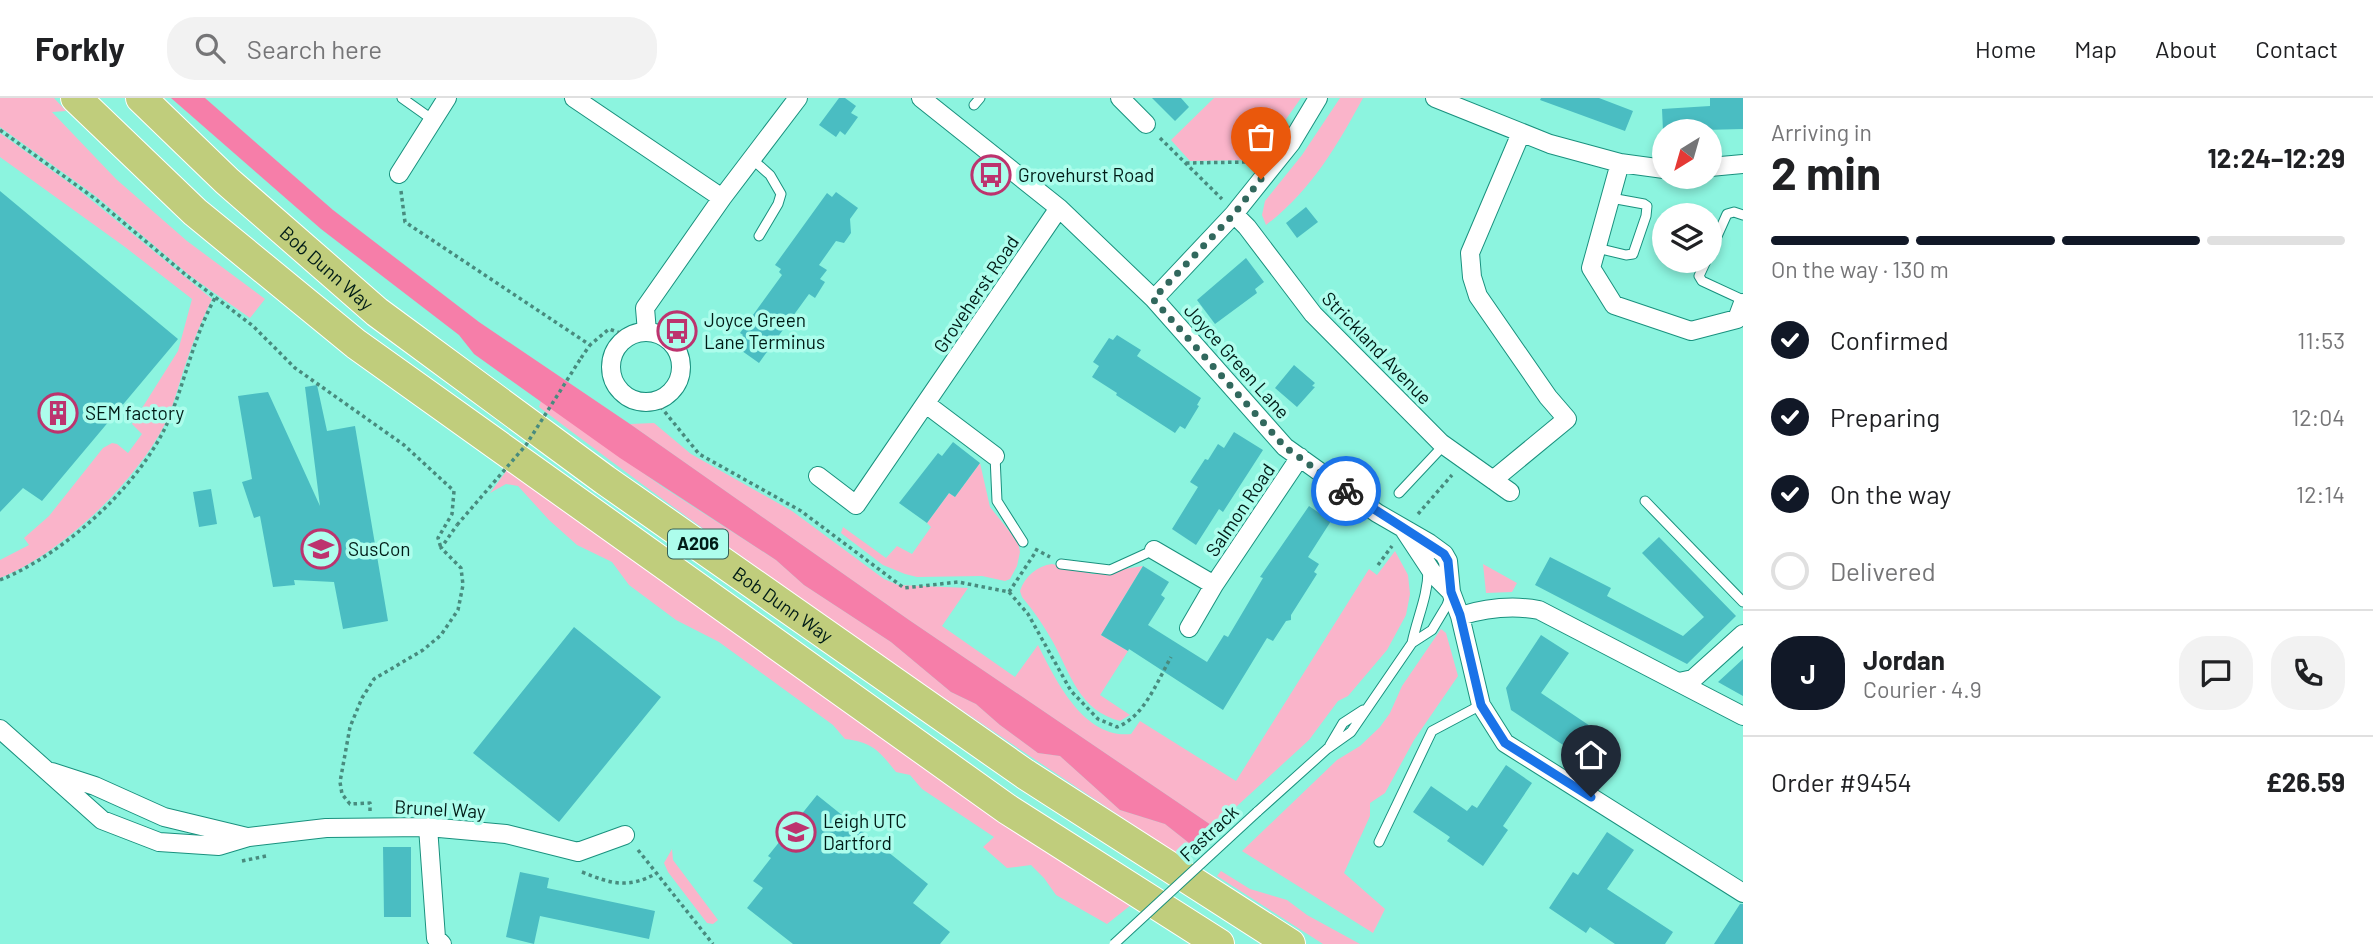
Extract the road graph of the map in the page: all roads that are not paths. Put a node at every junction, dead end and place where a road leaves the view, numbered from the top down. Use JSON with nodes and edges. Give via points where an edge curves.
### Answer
{"nodes":[{"id":1,"x":76,"y":98,"type":"edge"},
{"id":2,"x":141,"y":98,"type":"edge"},
{"id":3,"x":402,"y":98,"type":"edge"},
{"id":4,"x":447,"y":98,"type":"edge"},
{"id":5,"x":574,"y":98,"type":"edge"},
{"id":6,"x":798,"y":98,"type":"edge"},
{"id":7,"x":921,"y":98,"type":"edge"},
{"id":8,"x":1119,"y":98,"type":"edge"},
{"id":9,"x":1318,"y":98,"type":"edge"},
{"id":10,"x":1435,"y":98,"type":"edge"},
{"id":11,"x":433,"y":120,"type":"junction"},
{"id":12,"x":1146,"y":124,"type":"road end"},
{"id":13,"x":1521,"y":133,"type":"junction"},
{"id":14,"x":752,"y":159,"type":"junction"},
{"id":15,"x":1620,"y":163,"type":"junction"},
{"id":16,"x":1743,"y":163,"type":"edge"},
{"id":17,"x":1722,"y":166,"type":"edge"},
{"id":18,"x":1652,"y":167,"type":"edge"},
{"id":19,"x":399,"y":174,"type":"road end"},
{"id":20,"x":722,"y":198,"type":"junction"},
{"id":21,"x":1611,"y":198,"type":"junction"},
{"id":22,"x":1059,"y":208,"type":"junction"},
{"id":23,"x":1234,"y":214,"type":"junction"},
{"id":24,"x":1743,"y":215,"type":"edge"},
{"id":25,"x":1722,"y":225,"type":"edge"},
{"id":26,"x":759,"y":236,"type":"dead end"},
{"id":27,"x":1597,"y":248,"type":"junction"},
{"id":28,"x":1700,"y":273,"type":"edge"},
{"id":29,"x":1153,"y":299,"type":"junction"},
{"id":30,"x":1743,"y":301,"type":"edge"},
{"id":31,"x":647,"y":332,"type":"junction"},
{"id":32,"x":926,"y":404,"type":"junction"},
{"id":33,"x":1444,"y":445,"type":"junction"},
{"id":34,"x":995,"y":456,"type":"joint"},
{"id":35,"x":1300,"y":457,"type":"junction"},
{"id":36,"x":818,"y":476,"type":"dead end"},
{"id":37,"x":1493,"y":480,"type":"junction"},
{"id":38,"x":1510,"y":492,"type":"dead end"},
{"id":39,"x":1399,"y":493,"type":"dead end"},
{"id":40,"x":1645,"y":501,"type":"dead end"},
{"id":41,"x":1404,"y":531,"type":"junction"},
{"id":42,"x":1023,"y":542,"type":"road end"},
{"id":43,"x":1154,"y":550,"type":"joint"},
{"id":44,"x":1060,"y":564,"type":"road end"},
{"id":45,"x":1428,"y":566,"type":"junction"},
{"id":46,"x":1214,"y":585,"type":"junction"},
{"id":47,"x":1451,"y":592,"type":"junction"},
{"id":48,"x":1743,"y":602,"type":"edge"},
{"id":49,"x":1460,"y":615,"type":"junction"},
{"id":50,"x":1189,"y":628,"type":"dead end"},
{"id":51,"x":1743,"y":634,"type":"edge"},
{"id":52,"x":1412,"y":643,"type":"junction"},
{"id":53,"x":1679,"y":681,"type":"junction"},
{"id":54,"x":1481,"y":705,"type":"junction"},
{"id":55,"x":1743,"y":716,"type":"edge"},
{"id":56,"x":0,"y":729,"type":"edge"},
{"id":57,"x":46,"y":770,"type":"junction"},
{"id":58,"x":428,"y":827,"type":"junction"},
{"id":59,"x":625,"y":835,"type":"road end"},
{"id":60,"x":248,"y":837,"type":"junction"},
{"id":61,"x":1379,"y":842,"type":"dead end"},
{"id":62,"x":1743,"y":893,"type":"edge"},
{"id":63,"x":442,"y":944,"type":"edge"},
{"id":64,"x":1114,"y":944,"type":"edge"},
{"id":65,"x":1219,"y":944,"type":"edge"},
{"id":66,"x":1290,"y":944,"type":"edge"}],
"edges":[{"from":1,"to":65,"type":"main road","name":"Bob Dunn Way","number":"A206","via":[[195,212],[356,344],[1007,809]]},
{"from":2,"to":66,"type":"main road","name":"Bob Dunn Way","number":"A206","via":[[227,181],[377,312],[594,472],[1026,774]]},
{"from":3,"to":11,"type":"lane"},
{"from":4,"to":11,"type":"street"},
{"from":5,"to":20,"type":"street"},
{"from":6,"to":14,"type":"street"},
{"from":7,"to":22,"type":"street","name":"Joyce Green Lane"},
{"from":8,"to":12,"type":"street"},
{"from":9,"to":23,"type":"street","via":[[1291,143]]},
{"from":10,"to":13,"type":"street"},
{"from":11,"to":19,"type":"street"},
{"from":13,"to":15,"type":"street"},
{"from":13,"to":37,"type":"street","via":[[1469,253],[1472,277],[1478,296],[1567,419]]},
{"from":14,"to":20,"type":"street"},
{"from":14,"to":26,"type":"lane","via":[[770,175],[781,194]]},
{"from":15,"to":18,"type":"street"},
{"from":15,"to":21,"type":"street"},
{"from":16,"to":17,"type":"street"},
{"from":20,"to":31,"type":"street","via":[[645,308]]},
{"from":21,"to":27,"type":"street"},
{"from":21,"to":27,"type":"lane","via":[[1644,204],[1646,216],[1633,254]]},
{"from":22,"to":29,"type":"street","name":"Joyce Green Lane"},
{"from":22,"to":32,"type":"street","name":"Groveherst Road"},
{"from":23,"to":29,"type":"street"},
{"from":23,"to":33,"type":"street","name":"Strickland Avenue","via":[[1312,314]]},
{"from":24,"to":25,"type":"lane","via":[[1727,214]]},
{"from":27,"to":30,"type":"street","via":[[1591,268],[1614,305],[1691,331],[1737,318]]},
{"from":28,"to":30,"type":"lane","via":[[1702,281]]},
{"from":29,"to":35,"type":"street","name":"Joyce Green Lane","via":[[1270,431]]},
{"from":31,"to":31,"type":"street","via":[[669,341],[680,356],[681,368],[671,392],[643,403],[623,394],[611,373],[617,347],[629,336]]},
{"from":32,"to":34,"type":"street"},
{"from":32,"to":36,"type":"street","name":"Groveherst Road","via":[[856,505]]},
{"from":33,"to":37,"type":"street","name":"Strickland Avenue"},
{"from":33,"to":39,"type":"lane"},
{"from":34,"to":42,"type":"lane","via":[[997,501]]},
{"from":35,"to":41,"type":"street","name":"Joyce Green Lane"},
{"from":35,"to":46,"type":"street","name":"Salmon Road"},
{"from":37,"to":38,"type":"street","name":"Strickland Avenue"},
{"from":40,"to":48,"type":"lane"},
{"from":41,"to":45,"type":"street","name":"Joyce Green Lane"},
{"from":41,"to":47,"type":"street","name":"Joyce Green Lane","via":[[1444,554]]},
{"from":43,"to":44,"type":"lane","name":"Salmon Road","via":[[1110,570]]},
{"from":43,"to":46,"type":"street","name":"Salmon Road"},
{"from":45,"to":47,"type":"street","name":"Joyce Green Lane"},
{"from":45,"to":52,"type":"lane","via":[[1428,588]]},
{"from":46,"to":50,"type":"street","name":"Salmon Road"},
{"from":47,"to":49,"type":"street"},
{"from":47,"to":52,"type":"lane","via":[[1432,630]]},
{"from":49,"to":53,"type":"street","via":[[1497,608],[1539,610]]},
{"from":49,"to":54,"type":"street"},
{"from":51,"to":53,"type":"street","via":[[1693,679]]},
{"from":52,"to":64,"type":"lane","name":"Fastrack","bridge":true,"via":[[1351,732]]},
{"from":53,"to":55,"type":"street"},
{"from":54,"to":61,"type":"lane","via":[[1432,731]]},
{"from":54,"to":62,"type":"street","via":[[1505,743]]},
{"from":56,"to":57,"type":"street","name":"Brunel Way"},
{"from":57,"to":60,"type":"street","name":"Brunel Way","via":[[164,817]]},
{"from":57,"to":60,"type":"street","name":"Brunel Way","via":[[102,820],[159,842],[219,846]]},
{"from":58,"to":59,"type":"street","name":"Brunel Way","via":[[506,834],[578,852]]},
{"from":58,"to":60,"type":"street","name":"Brunel Way","via":[[326,828]]},
{"from":58,"to":63,"type":"street","via":[[436,938]]}]}
